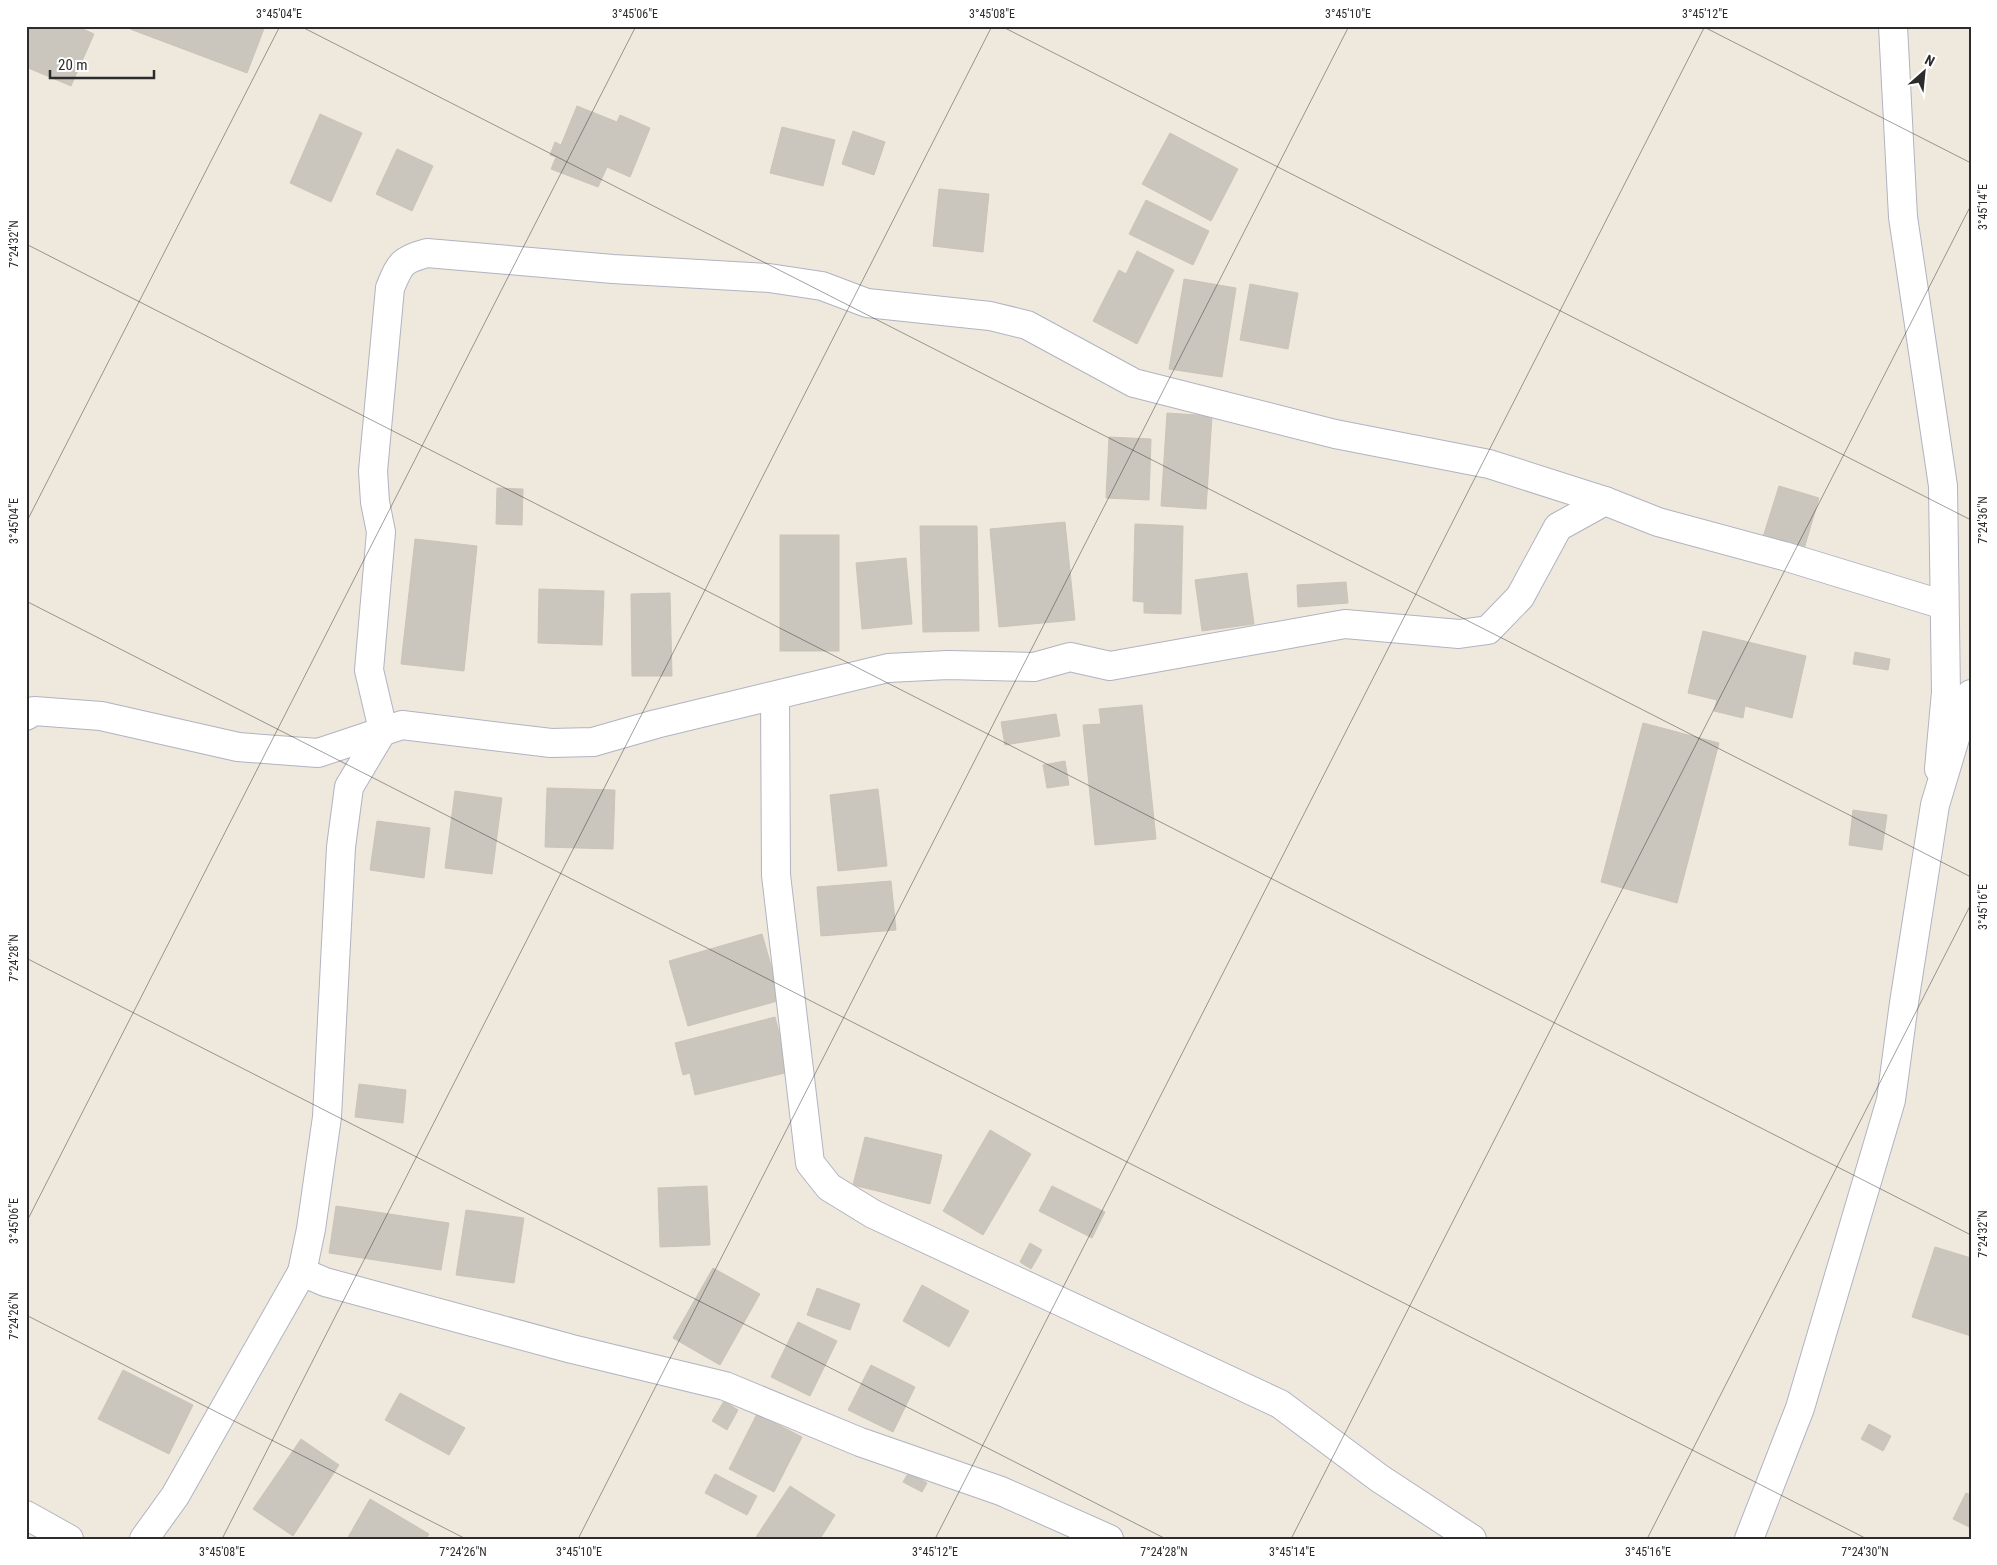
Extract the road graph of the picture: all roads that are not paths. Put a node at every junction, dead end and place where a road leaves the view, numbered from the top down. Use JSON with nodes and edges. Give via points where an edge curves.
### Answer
{"nodes":[{"id":1,"x":1893,"y":26,"type":"edge"},
{"id":2,"x":1605,"y":501,"type":"junction"},
{"id":3,"x":1944,"y":605,"type":"junction"},
{"id":4,"x":1971,"y":694,"type":"edge"},
{"id":5,"x":776,"y":696,"type":"junction"},
{"id":6,"x":26,"y":716,"type":"edge"},
{"id":7,"x":383,"y":730,"type":"junction"},
{"id":8,"x":1935,"y":805,"type":"junction"},
{"id":9,"x":302,"y":1272,"type":"junction"},
{"id":10,"x":26,"y":1515,"type":"edge"},
{"id":11,"x":56,"y":1536,"type":"edge"},
{"id":12,"x":144,"y":1539,"type":"edge"},
{"id":13,"x":1109,"y":1539,"type":"edge"},
{"id":14,"x":1472,"y":1539,"type":"edge"},
{"id":15,"x":1749,"y":1539,"type":"edge"}],
"edges":[{"from":1,"to":3,"type":"street","via":[[1903,218],[1943,486]]},
{"from":2,"to":3,"type":"street","via":[[1658,522]]},
{"from":2,"to":5,"type":"street","via":[[1558,527],[1520,597],[1488,630],[1459,634],[1345,624],[1110,666],[1070,657],[1034,667],[948,665],[888,668]]},
{"from":2,"to":7,"type":"street","via":[[1489,464],[1335,434],[1134,383],[1027,325],[990,316],[867,303],[822,286],[769,278],[427,253],[413,256],[400,265],[390,288],[377,418],[373,471],[381,532],[369,670]]},
{"from":3,"to":8,"type":"street","via":[[1946,692]]},
{"from":4,"to":8,"type":"street"},
{"from":5,"to":7,"type":"street","via":[[593,742],[550,744],[402,725]]},
{"from":5,"to":14,"type":"street","via":[[776,875],[810,1163],[829,1188],[873,1214],[1280,1404],[1379,1478]]},
{"from":6,"to":7,"type":"street","via":[[34,711],[101,716],[238,747],[318,753]]},
{"from":7,"to":9,"type":"street","via":[[349,787],[341,847],[328,1117]]},
{"from":8,"to":15,"type":"street","via":[[1891,1100],[1800,1408]]},
{"from":9,"to":12,"type":"street","via":[[175,1496]]},
{"from":9,"to":13,"type":"street","via":[[325,1282],[562,1346],[725,1386],[860,1442],[1000,1491]]},
{"from":10,"to":11,"type":"street"}]}
